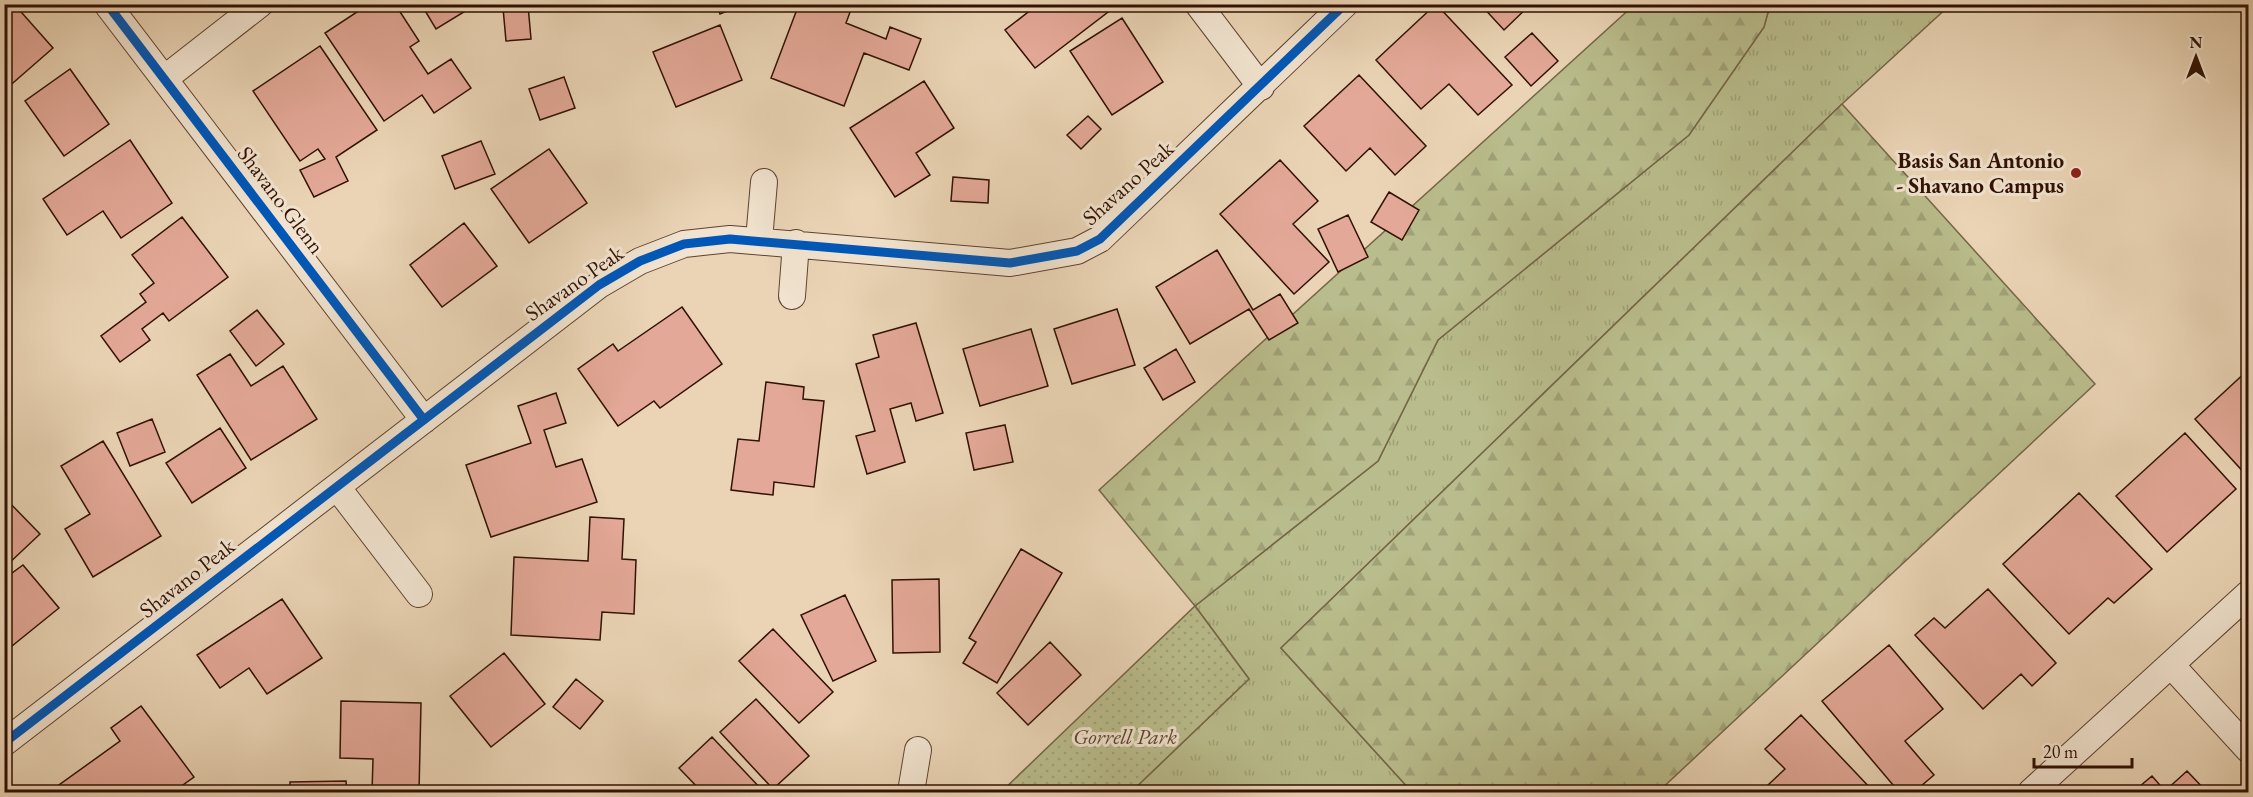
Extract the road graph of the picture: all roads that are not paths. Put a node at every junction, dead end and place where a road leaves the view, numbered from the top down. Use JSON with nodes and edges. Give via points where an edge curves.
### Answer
{"nodes":[{"id":1,"x":107,"y":4,"type":"edge"},
{"id":2,"x":260,"y":4,"type":"edge"},
{"id":3,"x":1198,"y":4,"type":"edge"},
{"id":4,"x":1345,"y":4,"type":"edge"},
{"id":5,"x":164,"y":78,"type":"junction"},
{"id":6,"x":1261,"y":87,"type":"junction"},
{"id":7,"x":764,"y":182,"type":"dead end"},
{"id":8,"x":759,"y":240,"type":"junction"},
{"id":9,"x":796,"y":243,"type":"junction"},
{"id":10,"x":792,"y":296,"type":"dead end"},
{"id":11,"x":424,"y":420,"type":"junction"},
{"id":12,"x":337,"y":487,"type":"junction"},
{"id":13,"x":420,"y":594,"type":"dead end"},
{"id":14,"x":2248,"y":594,"type":"edge"},
{"id":15,"x":2172,"y":666,"type":"junction"},
{"id":16,"x":4,"y":743,"type":"edge"},
{"id":17,"x":2248,"y":749,"type":"edge"},
{"id":18,"x":918,"y":750,"type":"dead end"},
{"id":19,"x":911,"y":792,"type":"edge"},
{"id":20,"x":2031,"y":792,"type":"edge"}],
"edges":[{"from":1,"to":5,"type":"street","name":"Shavano Glenn"},
{"from":2,"to":5,"type":"street"},
{"from":3,"to":6,"type":"street"},
{"from":4,"to":6,"type":"street","name":"Shavano Peak"},
{"from":5,"to":11,"type":"street","name":"Shavano Glenn"},
{"from":6,"to":9,"type":"street","name":"Shavano Peak","via":[[1100,238],[1077,251],[1010,263]]},
{"from":7,"to":8,"type":"street"},
{"from":8,"to":9,"type":"street","name":"Shavano Peak"},
{"from":8,"to":11,"type":"street","name":"Shavano Peak","via":[[730,238],[684,244],[640,261],[599,285]]},
{"from":9,"to":10,"type":"street"},
{"from":11,"to":12,"type":"street","name":"Shavano Peak"},
{"from":12,"to":13,"type":"street"},
{"from":12,"to":16,"type":"street","name":"Shavano Peak"},
{"from":14,"to":15,"type":"street"},
{"from":15,"to":17,"type":"street"},
{"from":15,"to":20,"type":"street"},
{"from":18,"to":19,"type":"street"}]}
